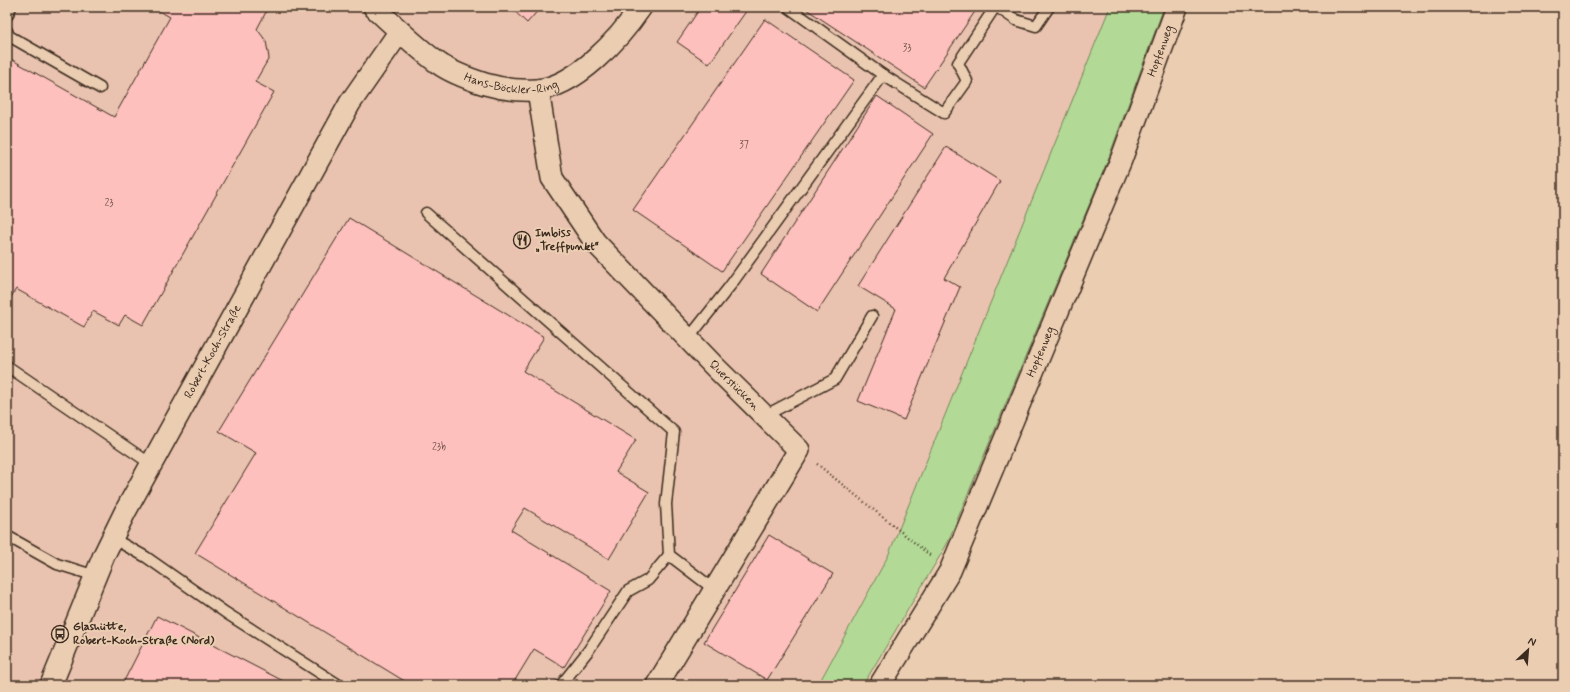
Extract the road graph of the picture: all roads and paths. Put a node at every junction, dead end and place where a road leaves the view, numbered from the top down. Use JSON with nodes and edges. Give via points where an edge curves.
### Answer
{"nodes":[{"id":1,"x":11,"y":7,"type":"edge"},
{"id":2,"x":374,"y":7,"type":"edge"},
{"id":3,"x":641,"y":7,"type":"edge"},
{"id":4,"x":788,"y":7,"type":"edge"},
{"id":5,"x":996,"y":7,"type":"edge"},
{"id":6,"x":1049,"y":7,"type":"edge"},
{"id":7,"x":1177,"y":7,"type":"edge"},
{"id":8,"x":7,"y":16,"type":"edge"},
{"id":9,"x":7,"y":30,"type":"edge"},
{"id":10,"x":400,"y":31,"type":"junction"},
{"id":11,"x":883,"y":75,"type":"junction"},
{"id":12,"x":100,"y":88,"type":"dead end"},
{"id":13,"x":538,"y":90,"type":"junction"},
{"id":14,"x":426,"y":212,"type":"dead end"},
{"id":15,"x":872,"y":316,"type":"dead end"},
{"id":16,"x":688,"y":339,"type":"junction"},
{"id":17,"x":7,"y":366,"type":"edge"},
{"id":18,"x":764,"y":416,"type":"junction"},
{"id":19,"x":799,"y":450,"type":"junction"},
{"id":20,"x":151,"y":464,"type":"junction"},
{"id":21,"x":7,"y":536,"type":"edge"},
{"id":22,"x":112,"y":538,"type":"junction"},
{"id":23,"x":668,"y":555,"type":"junction"},
{"id":24,"x":950,"y":571,"type":"junction"},
{"id":25,"x":96,"y":576,"type":"junction"},
{"id":26,"x":715,"y":590,"type":"junction"},
{"id":27,"x":51,"y":685,"type":"edge"},
{"id":28,"x":339,"y":685,"type":"edge"},
{"id":29,"x":561,"y":685,"type":"edge"},
{"id":30,"x":657,"y":685,"type":"edge"},
{"id":31,"x":880,"y":685,"type":"edge"}],
"edges":[{"from":1,"to":8,"type":"lane"},
{"from":2,"to":10,"type":"street","name":"Hans-Böckler-Ring"},
{"from":3,"to":13,"type":"street","name":"Hans-Böckler-Ring","via":[[629,25],[594,62],[566,80]]},
{"from":4,"to":11,"type":"lane"},
{"from":5,"to":6,"type":"lane","via":[[1016,20],[1036,26]]},
{"from":5,"to":11,"type":"lane","via":[[958,63],[967,81],[944,113]]},
{"from":7,"to":24,"type":"street","name":"Hopfenweg","via":[[1121,160]]},
{"from":9,"to":12,"type":"lane","via":[[9,36]]},
{"from":10,"to":13,"type":"street","name":"Hans-Böckler-Ring","via":[[439,63],[467,79],[505,90]]},
{"from":10,"to":20,"type":"street","name":"Robert-Koch-Straße","via":[[350,103]]},
{"from":11,"to":16,"type":"lane","via":[[730,286]]},
{"from":13,"to":16,"type":"street","name":"Querstücken","via":[[552,178],[595,242]]},
{"from":14,"to":23,"type":"lane","via":[[674,432],[666,504]]},
{"from":15,"to":18,"type":"lane","via":[[835,379]]},
{"from":16,"to":18,"type":"street","name":"Querstücken"},
{"from":17,"to":20,"type":"lane"},
{"from":18,"to":19,"type":"street","name":"Querstücken"},
{"from":19,"to":24,"type":"path"},
{"from":19,"to":26,"type":"street"},
{"from":20,"to":22,"type":"street","name":"Robert-Koch-Straße"},
{"from":21,"to":25,"type":"lane","via":[[57,564]]},
{"from":22,"to":25,"type":"street","name":"Robert-Koch-Straße"},
{"from":22,"to":28,"type":"lane","via":[[146,557],[226,613]]},
{"from":23,"to":26,"type":"lane"},
{"from":23,"to":29,"type":"lane","via":[[648,580],[628,591],[588,651]]},
{"from":24,"to":31,"type":"street","name":"Hopfenweg"},
{"from":25,"to":27,"type":"street","name":"Robert-Koch-Straße"},
{"from":26,"to":30,"type":"street"}]}
